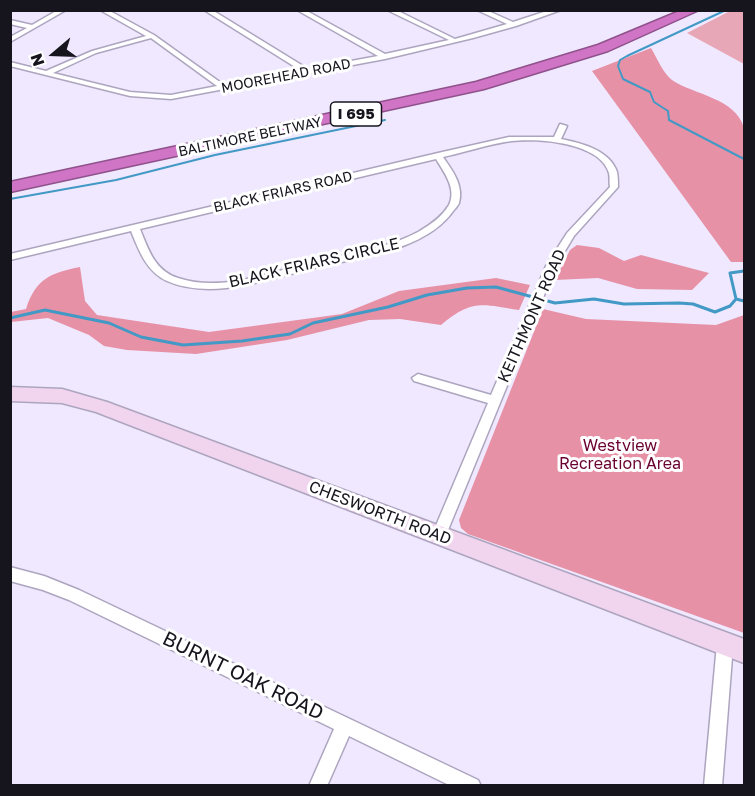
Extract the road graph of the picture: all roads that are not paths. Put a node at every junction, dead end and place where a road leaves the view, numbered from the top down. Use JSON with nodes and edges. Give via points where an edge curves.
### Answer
{"nodes":[{"id":1,"x":63,"y":10,"type":"edge"},
{"id":2,"x":103,"y":10,"type":"edge"},
{"id":3,"x":207,"y":10,"type":"edge"},
{"id":4,"x":300,"y":10,"type":"edge"},
{"id":5,"x":390,"y":10,"type":"edge"},
{"id":6,"x":480,"y":10,"type":"edge"},
{"id":7,"x":558,"y":10,"type":"edge"},
{"id":8,"x":693,"y":10,"type":"edge"},
{"id":9,"x":659,"y":12,"type":"edge"},
{"id":10,"x":10,"y":22,"type":"edge"},
{"id":11,"x":514,"y":25,"type":"junction"},
{"id":12,"x":33,"y":27,"type":"junction"},
{"id":13,"x":152,"y":36,"type":"junction"},
{"id":14,"x":10,"y":40,"type":"edge"},
{"id":15,"x":455,"y":41,"type":"junction"},
{"id":16,"x":385,"y":57,"type":"junction"},
{"id":17,"x":10,"y":64,"type":"edge"},
{"id":18,"x":308,"y":72,"type":"junction"},
{"id":19,"x":47,"y":73,"type":"junction"},
{"id":20,"x":224,"y":88,"type":"junction"},
{"id":21,"x":563,"y":126,"type":"dead end"},
{"id":22,"x":557,"y":139,"type":"junction"},
{"id":23,"x":438,"y":155,"type":"junction"},
{"id":24,"x":10,"y":173,"type":"edge"},
{"id":25,"x":10,"y":187,"type":"edge"},
{"id":26,"x":134,"y":227,"type":"junction"},
{"id":27,"x":10,"y":257,"type":"edge"},
{"id":28,"x":418,"y":378,"type":"dead end"},
{"id":29,"x":10,"y":394,"type":"edge"},
{"id":30,"x":495,"y":401,"type":"junction"},
{"id":31,"x":440,"y":535,"type":"junction"},
{"id":32,"x":10,"y":574,"type":"edge"},
{"id":33,"x":725,"y":644,"type":"junction"},
{"id":34,"x":744,"y":651,"type":"edge"},
{"id":35,"x":345,"y":725,"type":"junction"},
{"id":36,"x":318,"y":786,"type":"edge"},
{"id":37,"x":472,"y":786,"type":"edge"},
{"id":38,"x":713,"y":786,"type":"edge"}],
"edges":[{"from":1,"to":12,"type":"street"},
{"from":2,"to":13,"type":"street"},
{"from":3,"to":18,"type":"street"},
{"from":4,"to":16,"type":"street"},
{"from":5,"to":15,"type":"street"},
{"from":6,"to":11,"type":"street"},
{"from":7,"to":11,"type":"street","name":"MOOREHEAD ROAD"},
{"from":8,"to":25,"type":"highway","name":"BALTIMORE BELTWAY","number":"I 695","via":[[603,48],[479,86]]},
{"from":9,"to":24,"type":"highway","name":"BALTIMORE BELTWAY","number":"I 695","via":[[554,52],[467,77]]},
{"from":10,"to":12,"type":"street"},
{"from":11,"to":15,"type":"street","name":"MOOREHEAD ROAD"},
{"from":12,"to":14,"type":"street"},
{"from":13,"to":19,"type":"street","via":[[94,52]]},
{"from":13,"to":20,"type":"street"},
{"from":15,"to":16,"type":"street","name":"MOOREHEAD ROAD"},
{"from":16,"to":18,"type":"street","name":"MOOREHEAD ROAD"},
{"from":17,"to":19,"type":"street","name":"MOOREHEAD ROAD"},
{"from":18,"to":20,"type":"street","name":"MOOREHEAD ROAD"},
{"from":19,"to":20,"type":"street","name":"MOOREHEAD ROAD","via":[[145,96],[171,97]]},
{"from":21,"to":22,"type":"street"},
{"from":22,"to":23,"type":"street","name":"BLACK FRIARS ROAD","via":[[519,137]]},
{"from":22,"to":30,"type":"street","name":"KEITHMONT ROAD","via":[[593,152],[610,167],[615,180],[611,193],[585,216],[561,248]]},
{"from":23,"to":26,"type":"street","name":"BLACK FRIARS ROAD"},
{"from":23,"to":26,"type":"street","name":"BLACK FRIARS CIRCLE","via":[[456,184],[453,205],[441,222],[389,248],[238,282],[204,285],[172,280],[151,265]]},
{"from":26,"to":27,"type":"street","name":"BLACK FRIARS ROAD"},
{"from":28,"to":30,"type":"street"},
{"from":29,"to":31,"type":"street","name":"CHESWORTH ROAD","via":[[82,400]]},
{"from":30,"to":31,"type":"street","name":"KEITHMONT ROAD"},
{"from":31,"to":33,"type":"street","name":"CHESWORTH ROAD"},
{"from":32,"to":35,"type":"street","name":"BURNT OAK ROAD","via":[[74,595]]},
{"from":33,"to":34,"type":"street","name":"CHESWORTH ROAD"},
{"from":33,"to":38,"type":"street"},
{"from":35,"to":36,"type":"street"},
{"from":35,"to":37,"type":"street","name":"BURNT OAK ROAD"}]}
